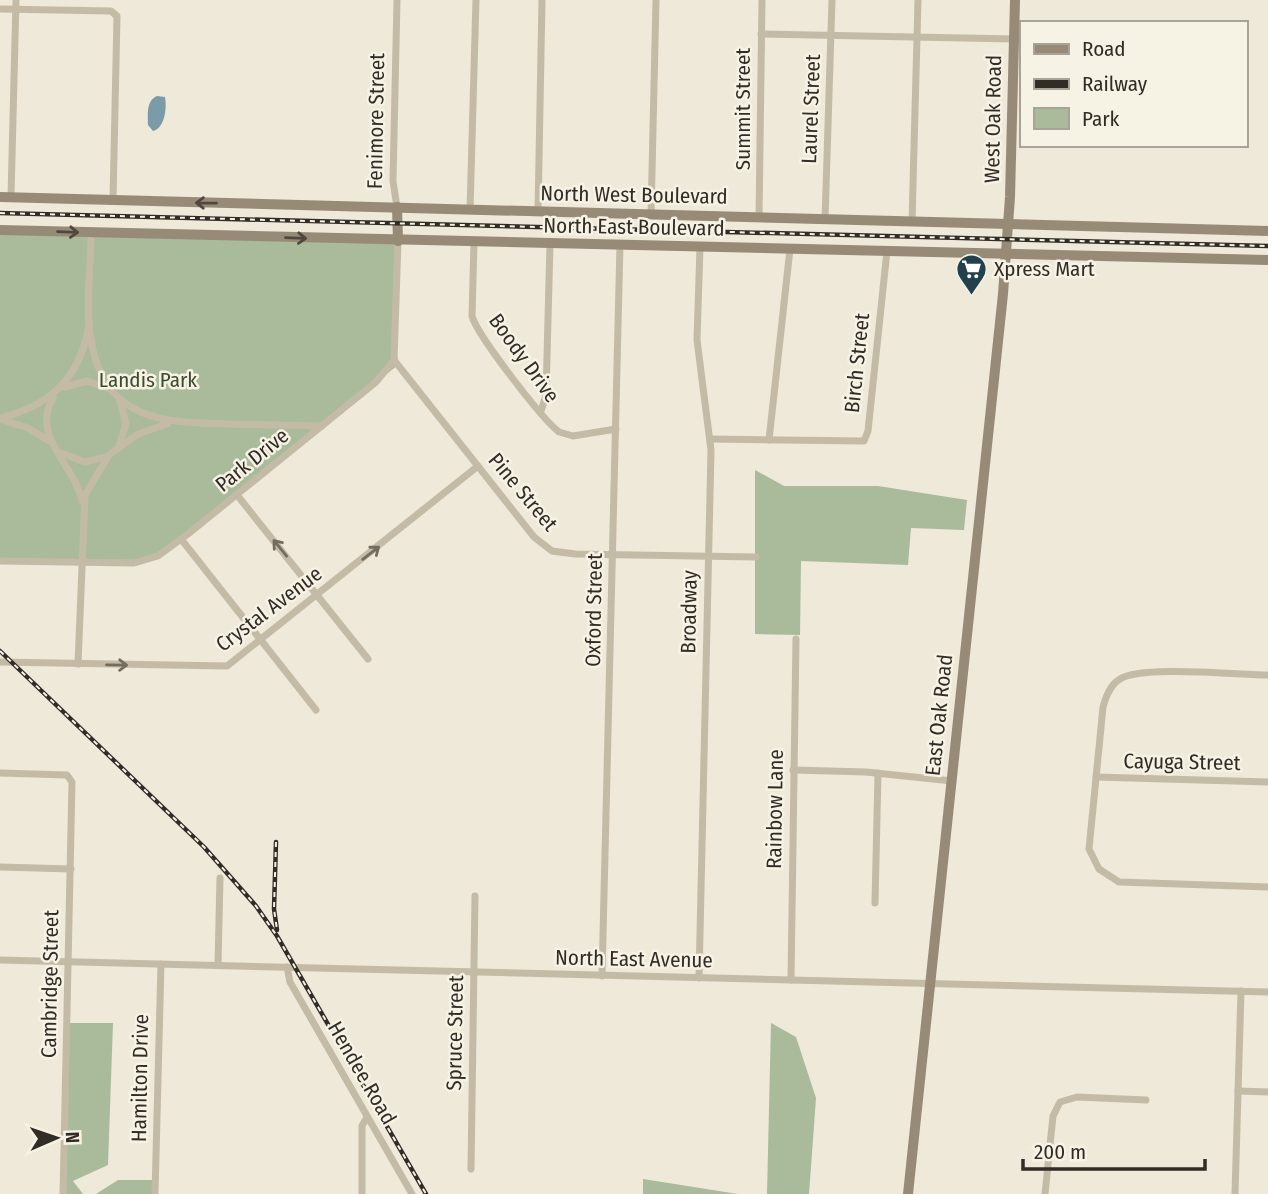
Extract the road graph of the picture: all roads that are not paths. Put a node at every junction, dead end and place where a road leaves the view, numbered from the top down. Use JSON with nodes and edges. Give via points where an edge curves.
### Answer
{"nodes":[{"id":1,"x":16,"y":0,"type":"edge"},
{"id":2,"x":397,"y":0,"type":"edge"},
{"id":3,"x":475,"y":0,"type":"edge"},
{"id":4,"x":542,"y":0,"type":"edge"},
{"id":5,"x":656,"y":0,"type":"edge"},
{"id":6,"x":762,"y":0,"type":"edge"},
{"id":7,"x":832,"y":0,"type":"edge"},
{"id":8,"x":918,"y":0,"type":"edge"},
{"id":9,"x":1015,"y":0,"type":"edge"},
{"id":10,"x":0,"y":9,"type":"edge"},
{"id":11,"x":16,"y":9,"type":"junction"},
{"id":12,"x":761,"y":34,"type":"junction"},
{"id":13,"x":831,"y":35,"type":"junction"},
{"id":14,"x":917,"y":37,"type":"junction"},
{"id":15,"x":1014,"y":38,"type":"junction"},
{"id":16,"x":5,"y":197,"type":"edge"},
{"id":17,"x":113,"y":200,"type":"junction"},
{"id":18,"x":397,"y":207,"type":"junction"},
{"id":19,"x":470,"y":210,"type":"junction"},
{"id":20,"x":538,"y":212,"type":"junction"},
{"id":21,"x":651,"y":215,"type":"junction"},
{"id":22,"x":759,"y":218,"type":"junction"},
{"id":23,"x":825,"y":220,"type":"junction"},
{"id":24,"x":912,"y":222,"type":"junction"},
{"id":25,"x":1009,"y":224,"type":"junction"},
{"id":26,"x":0,"y":230,"type":"edge"},
{"id":27,"x":1268,"y":231,"type":"edge"},
{"id":28,"x":91,"y":232,"type":"junction"},
{"id":29,"x":1008,"y":239,"type":"joint"},
{"id":30,"x":398,"y":241,"type":"junction"},
{"id":31,"x":474,"y":243,"type":"junction"},
{"id":32,"x":550,"y":244,"type":"junction"},
{"id":33,"x":620,"y":246,"type":"junction"},
{"id":34,"x":700,"y":247,"type":"junction"},
{"id":35,"x":790,"y":249,"type":"junction"},
{"id":36,"x":887,"y":251,"type":"junction"},
{"id":37,"x":1007,"y":254,"type":"junction"},
{"id":38,"x":1268,"y":260,"type":"edge"},
{"id":39,"x":89,"y":322,"type":"junction"},
{"id":40,"x":394,"y":360,"type":"junction"},
{"id":41,"x":58,"y":392,"type":"junction"},
{"id":42,"x":114,"y":392,"type":"junction"},
{"id":43,"x":541,"y":411,"type":"junction"},
{"id":44,"x":0,"y":419,"type":"edge"},
{"id":45,"x":173,"y":423,"type":"junction"},
{"id":46,"x":322,"y":426,"type":"junction"},
{"id":47,"x":616,"y":429,"type":"junction"},
{"id":48,"x":710,"y":439,"type":"junction"},
{"id":49,"x":769,"y":440,"type":"junction"},
{"id":50,"x":52,"y":445,"type":"junction"},
{"id":51,"x":110,"y":454,"type":"junction"},
{"id":52,"x":478,"y":466,"type":"junction"},
{"id":53,"x":237,"y":495,"type":"junction"},
{"id":54,"x":83,"y":509,"type":"junction"},
{"id":55,"x":181,"y":539,"type":"junction"},
{"id":56,"x":613,"y":554,"type":"junction"},
{"id":57,"x":708,"y":556,"type":"junction"},
{"id":58,"x":756,"y":557,"type":"dead end"},
{"id":59,"x":0,"y":561,"type":"edge"},
{"id":60,"x":81,"y":563,"type":"junction"},
{"id":61,"x":318,"y":596,"type":"junction"},
{"id":62,"x":796,"y":639,"type":"dead end"},
{"id":63,"x":261,"y":640,"type":"junction"},
{"id":64,"x":368,"y":659,"type":"dead end"},
{"id":65,"x":0,"y":662,"type":"edge"},
{"id":66,"x":78,"y":664,"type":"junction"},
{"id":67,"x":1268,"y":675,"type":"edge"},
{"id":68,"x":316,"y":710,"type":"dead end"},
{"id":69,"x":793,"y":770,"type":"junction"},
{"id":70,"x":0,"y":773,"type":"edge"},
{"id":71,"x":878,"y":773,"type":"junction"},
{"id":72,"x":1096,"y":777,"type":"junction"},
{"id":73,"x":952,"y":781,"type":"junction"},
{"id":74,"x":1268,"y":782,"type":"edge"},
{"id":75,"x":0,"y":867,"type":"edge"},
{"id":76,"x":71,"y":869,"type":"junction"},
{"id":77,"x":220,"y":878,"type":"dead end"},
{"id":78,"x":1268,"y":887,"type":"edge"},
{"id":79,"x":475,"y":896,"type":"dead end"},
{"id":80,"x":875,"y":903,"type":"dead end"},
{"id":81,"x":0,"y":960,"type":"edge"},
{"id":82,"x":68,"y":962,"type":"junction"},
{"id":83,"x":161,"y":964,"type":"junction"},
{"id":84,"x":218,"y":965,"type":"junction"},
{"id":85,"x":287,"y":967,"type":"junction"},
{"id":86,"x":473,"y":972,"type":"junction"},
{"id":87,"x":602,"y":976,"type":"junction"},
{"id":88,"x":699,"y":978,"type":"junction"},
{"id":89,"x":791,"y":980,"type":"junction"},
{"id":90,"x":930,"y":984,"type":"junction"},
{"id":91,"x":1241,"y":991,"type":"junction"},
{"id":92,"x":1268,"y":992,"type":"edge"},
{"id":93,"x":1238,"y":1091,"type":"junction"},
{"id":94,"x":1268,"y":1092,"type":"edge"},
{"id":95,"x":1146,"y":1100,"type":"dead end"},
{"id":96,"x":367,"y":1116,"type":"junction"},
{"id":97,"x":471,"y":1169,"type":"dead end"},
{"id":98,"x":63,"y":1194,"type":"edge"},
{"id":99,"x":155,"y":1194,"type":"edge"},
{"id":100,"x":362,"y":1194,"type":"edge"},
{"id":101,"x":412,"y":1194,"type":"edge"},
{"id":102,"x":908,"y":1194,"type":"edge"},
{"id":103,"x":1045,"y":1194,"type":"edge"},
{"id":104,"x":1235,"y":1194,"type":"edge"}],
"edges":[{"from":1,"to":11,"type":"street"},
{"from":2,"to":18,"type":"street","name":"Fenimore Street","via":[[393,192]]},
{"from":3,"to":19,"type":"street"},
{"from":4,"to":20,"type":"street"},
{"from":5,"to":21,"type":"street"},
{"from":6,"to":12,"type":"street","name":"Summit Street"},
{"from":7,"to":13,"type":"street","name":"Laurel Street"},
{"from":8,"to":14,"type":"street"},
{"from":9,"to":15,"type":"main road","name":"West Oak Road"},
{"from":10,"to":11,"type":"street"},
{"from":11,"to":16,"type":"street"},
{"from":11,"to":17,"type":"street","via":[[116,13]]},
{"from":12,"to":13,"type":"street"},
{"from":12,"to":22,"type":"street","name":"Summit Street"},
{"from":13,"to":14,"type":"street"},
{"from":13,"to":23,"type":"street","name":"Laurel Street"},
{"from":14,"to":15,"type":"street"},
{"from":14,"to":24,"type":"street"},
{"from":15,"to":25,"type":"main road","name":"West Oak Road"},
{"from":16,"to":17,"type":"main road","name":"North West Boulevard"},
{"from":18,"to":17,"type":"main road","name":"North West Boulevard","one_way":true},
{"from":18,"to":19,"type":"main road","name":"North West Boulevard"},
{"from":18,"to":30,"type":"main road","name":"Fenimore Street"},
{"from":19,"to":20,"type":"main road","name":"North West Boulevard"},
{"from":20,"to":21,"type":"main road","name":"North West Boulevard"},
{"from":21,"to":22,"type":"main road","name":"North West Boulevard"},
{"from":22,"to":23,"type":"main road","name":"North West Boulevard"},
{"from":23,"to":24,"type":"main road","name":"North West Boulevard"},
{"from":24,"to":25,"type":"main road","name":"North West Boulevard"},
{"from":25,"to":27,"type":"main road","name":"North West Boulevard"},
{"from":25,"to":29,"type":"main road","name":"West Oak Road"},
{"from":26,"to":28,"type":"main road","name":"North East Boulevard","one_way":true},
{"from":28,"to":30,"type":"main road","name":"North East Boulevard","one_way":true},
{"from":28,"to":39,"type":"street"},
{"from":29,"to":37,"type":"main road","name":"East Oak Road"},
{"from":30,"to":31,"type":"main road","name":"North East Boulevard"},
{"from":30,"to":40,"type":"street"},
{"from":31,"to":32,"type":"main road","name":"North East Boulevard"},
{"from":31,"to":43,"type":"street","name":"Boody Drive","via":[[474,324]]},
{"from":32,"to":33,"type":"main road","name":"North East Boulevard"},
{"from":32,"to":43,"type":"street","via":[[546,395]]},
{"from":33,"to":34,"type":"main road","name":"North East Boulevard"},
{"from":33,"to":47,"type":"street","name":"Oxford Street"},
{"from":34,"to":35,"type":"main road","name":"North East Boulevard"},
{"from":34,"to":48,"type":"street","name":"Broadway","via":[[697,340]]},
{"from":35,"to":36,"type":"main road","name":"North East Boulevard"},
{"from":35,"to":49,"type":"street"},
{"from":36,"to":37,"type":"main road","name":"North East Boulevard"},
{"from":36,"to":49,"type":"street","name":"Birch Street","via":[[866,437],[858,443]]},
{"from":37,"to":38,"type":"main road","name":"North East Boulevard"},
{"from":37,"to":73,"type":"main road","name":"East Oak Road"},
{"from":39,"to":41,"type":"street","via":[[79,360]]},
{"from":39,"to":42,"type":"street","via":[[96,361]]},
{"from":40,"to":46,"type":"street","name":"Park Drive","via":[[376,382]]},
{"from":40,"to":52,"type":"street","name":"Pine Street"},
{"from":41,"to":42,"type":"street","via":[[87,381]]},
{"from":41,"to":44,"type":"street","via":[[39,405]]},
{"from":41,"to":50,"type":"street","via":[[45,418]]},
{"from":42,"to":45,"type":"street","via":[[139,411]]},
{"from":42,"to":51,"type":"street","via":[[123,406],[126,424],[121,441]]},
{"from":43,"to":47,"type":"street","name":"Boody Drive","via":[[555,429],[568,435]]},
{"from":44,"to":50,"type":"street","via":[[33,430]]},
{"from":45,"to":46,"type":"street"},
{"from":45,"to":51,"type":"street","via":[[138,434]]},
{"from":46,"to":53,"type":"street","name":"Park Drive"},
{"from":47,"to":56,"type":"street","name":"Oxford Street"},
{"from":48,"to":49,"type":"street"},
{"from":48,"to":57,"type":"street","name":"Broadway"},
{"from":50,"to":51,"type":"street","via":[[78,461]]},
{"from":50,"to":54,"type":"street","via":[[75,479]]},
{"from":51,"to":54,"type":"street","via":[[93,477]]},
{"from":52,"to":56,"type":"street","name":"Pine Street","via":[[542,545],[563,553]]},
{"from":61,"to":52,"type":"street","name":"Crystal Avenue","one_way":true},
{"from":53,"to":55,"type":"street","name":"Park Drive"},
{"from":61,"to":53,"type":"street","one_way":true},
{"from":54,"to":60,"type":"street"},
{"from":55,"to":60,"type":"street","name":"Park Drive","via":[[146,561]]},
{"from":55,"to":63,"type":"street"},
{"from":56,"to":57,"type":"street","name":"Pine Street"},
{"from":56,"to":87,"type":"street","name":"Oxford Street"},
{"from":57,"to":58,"type":"street","name":"Pine Street"},
{"from":57,"to":88,"type":"street","name":"Broadway"},
{"from":59,"to":60,"type":"street","name":"Park Drive"},
{"from":60,"to":66,"type":"street"},
{"from":61,"to":63,"type":"street","name":"Crystal Avenue"},
{"from":61,"to":64,"type":"street"},
{"from":62,"to":69,"type":"street","name":"Rainbow Lane"},
{"from":66,"to":63,"type":"street","name":"Crystal Avenue","one_way":true,"via":[[220,668]]},
{"from":63,"to":68,"type":"street"},
{"from":65,"to":66,"type":"street","name":"Crystal Avenue"},
{"from":67,"to":72,"type":"street","via":[[1139,673],[1118,680],[1103,707]]},
{"from":69,"to":71,"type":"street"},
{"from":69,"to":89,"type":"street","name":"Rainbow Lane"},
{"from":70,"to":76,"type":"street","name":"Cambridge Street","via":[[69,776],[73,793]]},
{"from":71,"to":73,"type":"street"},
{"from":71,"to":80,"type":"street"},
{"from":72,"to":74,"type":"street","name":"Cayuga Street"},
{"from":72,"to":78,"type":"street","via":[[1089,849],[1094,863],[1111,880]]},
{"from":73,"to":90,"type":"main road","name":"East Oak Road"},
{"from":75,"to":76,"type":"street"},
{"from":76,"to":82,"type":"street","name":"Cambridge Street"},
{"from":77,"to":84,"type":"street"},
{"from":79,"to":86,"type":"street","name":"Spruce Street"},
{"from":81,"to":82,"type":"street","name":"North East Avenue"},
{"from":82,"to":83,"type":"street","name":"North East Avenue"},
{"from":82,"to":98,"type":"street","name":"Cambridge Street"},
{"from":83,"to":84,"type":"street","name":"North East Avenue"},
{"from":83,"to":99,"type":"street","name":"Hamilton Drive"},
{"from":84,"to":85,"type":"street","name":"North East Avenue"},
{"from":85,"to":86,"type":"street","name":"North East Avenue"},
{"from":85,"to":96,"type":"street","name":"Hendee Road","via":[[290,982]]},
{"from":86,"to":87,"type":"street","name":"North East Avenue"},
{"from":86,"to":97,"type":"street","name":"Spruce Street"},
{"from":87,"to":88,"type":"street","name":"North East Avenue"},
{"from":88,"to":89,"type":"street","name":"North East Avenue"},
{"from":89,"to":90,"type":"street","name":"North East Avenue"},
{"from":90,"to":91,"type":"street","name":"North East Avenue"},
{"from":90,"to":102,"type":"main road","name":"East Oak Road"},
{"from":91,"to":92,"type":"street","name":"North East Avenue"},
{"from":91,"to":93,"type":"street"},
{"from":93,"to":94,"type":"street"},
{"from":93,"to":104,"type":"street"},
{"from":95,"to":103,"type":"street","via":[[1077,1097],[1060,1102],[1053,1116]]},
{"from":96,"to":100,"type":"street","via":[[362,1126]]},
{"from":96,"to":101,"type":"street","name":"Hendee Road"}]}
